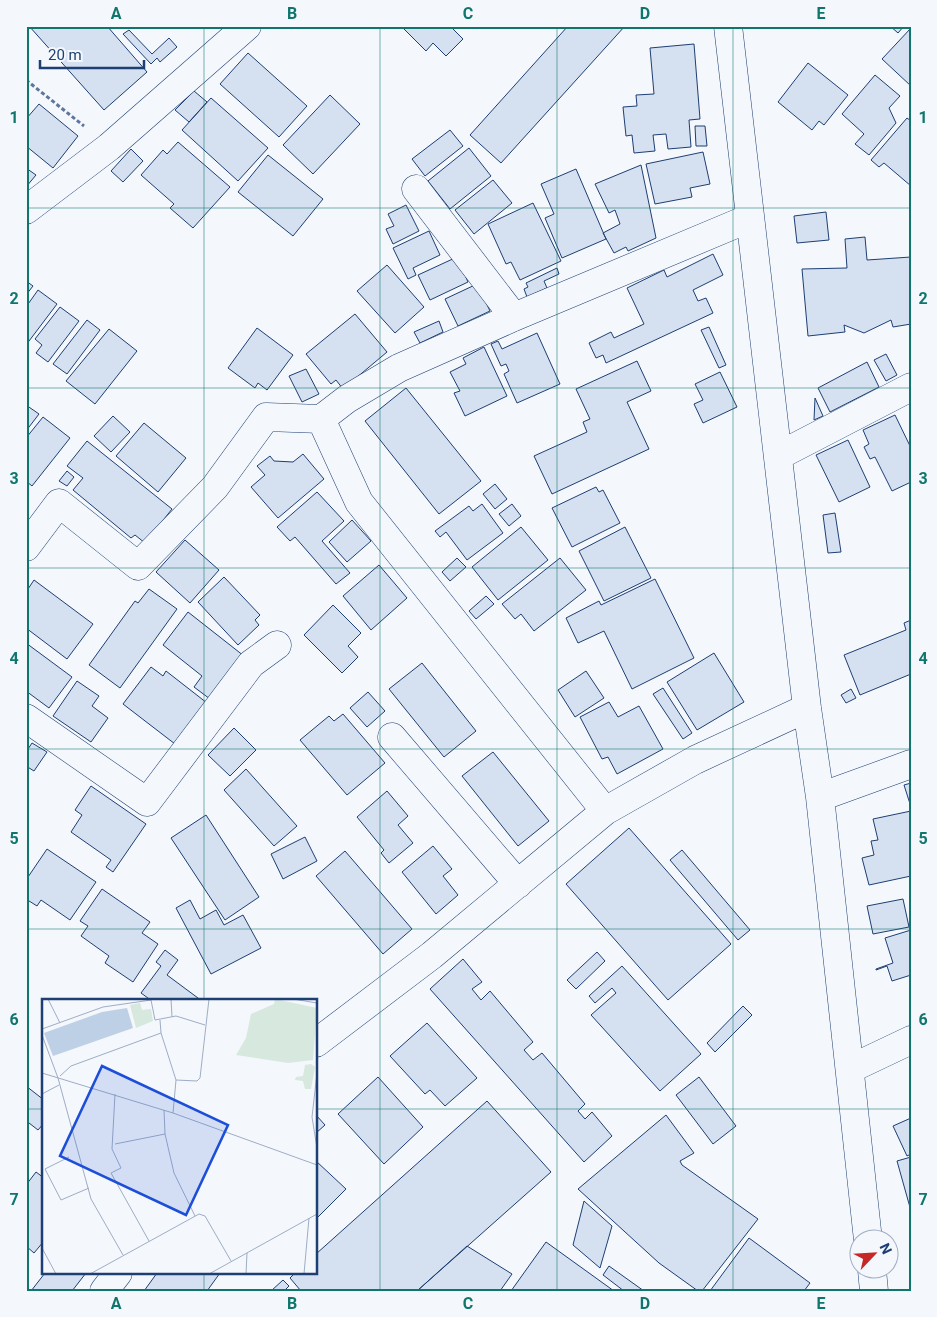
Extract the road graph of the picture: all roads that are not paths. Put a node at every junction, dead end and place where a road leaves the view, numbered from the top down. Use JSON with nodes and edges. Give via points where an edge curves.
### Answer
{"nodes":[{"id":1,"x":728,"y":26,"type":"edge"},
{"id":2,"x":245,"y":27,"type":"edge"},
{"id":3,"x":416,"y":189,"type":"dead end"},
{"id":4,"x":26,"y":210,"type":"edge"},
{"id":5,"x":750,"y":218,"type":"junction"},
{"id":6,"x":514,"y":317,"type":"junction"},
{"id":7,"x":911,"y":387,"type":"edge"},
{"id":8,"x":321,"y":419,"type":"junction"},
{"id":9,"x":778,"y":456,"type":"junction"},
{"id":10,"x":26,"y":547,"type":"edge"},
{"id":11,"x":277,"y":645,"type":"dead end"},
{"id":12,"x":807,"y":708,"type":"junction"},
{"id":13,"x":26,"y":718,"type":"edge"},
{"id":14,"x":392,"y":737,"type":"dead end"},
{"id":15,"x":911,"y":764,"type":"edge"},
{"id":16,"x":820,"y":797,"type":"junction"},
{"id":17,"x":605,"y":811,"type":"junction"},
{"id":18,"x":518,"y":884,"type":"junction"},
{"id":19,"x":911,"y":1040,"type":"edge"},
{"id":20,"x":318,"y":1041,"type":"edge"},
{"id":21,"x":850,"y":1069,"type":"junction"},
{"id":22,"x":867,"y":1230,"type":"edge"},
{"id":23,"x":117,"y":1274,"type":"edge"},
{"id":24,"x":104,"y":1291,"type":"edge"}],
"edges":[{"from":1,"to":5,"type":"street"},
{"from":2,"to":4,"type":"street","via":[[110,147]]},
{"from":3,"to":6,"type":"street"},
{"from":5,"to":6,"type":"street"},
{"from":5,"to":9,"type":"street"},
{"from":6,"to":8,"type":"street","via":[[400,368],[347,399]]},
{"from":7,"to":9,"type":"street"},
{"from":8,"to":10,"type":"street","via":[[266,417],[215,487],[138,566],[59,503]]},
{"from":8,"to":17,"type":"street","via":[[359,502]]},
{"from":9,"to":12,"type":"street"},
{"from":11,"to":13,"type":"street","via":[[251,664],[147,802]]},
{"from":12,"to":16,"type":"street"},
{"from":12,"to":17,"type":"street","via":[[695,760]]},
{"from":14,"to":18,"type":"street"},
{"from":15,"to":16,"type":"street"},
{"from":16,"to":21,"type":"street"},
{"from":17,"to":18,"type":"street"},
{"from":18,"to":20,"type":"street","via":[[432,955]]},
{"from":19,"to":21,"type":"street"},
{"from":21,"to":22,"type":"street"},
{"from":23,"to":24,"type":"street"}]}
